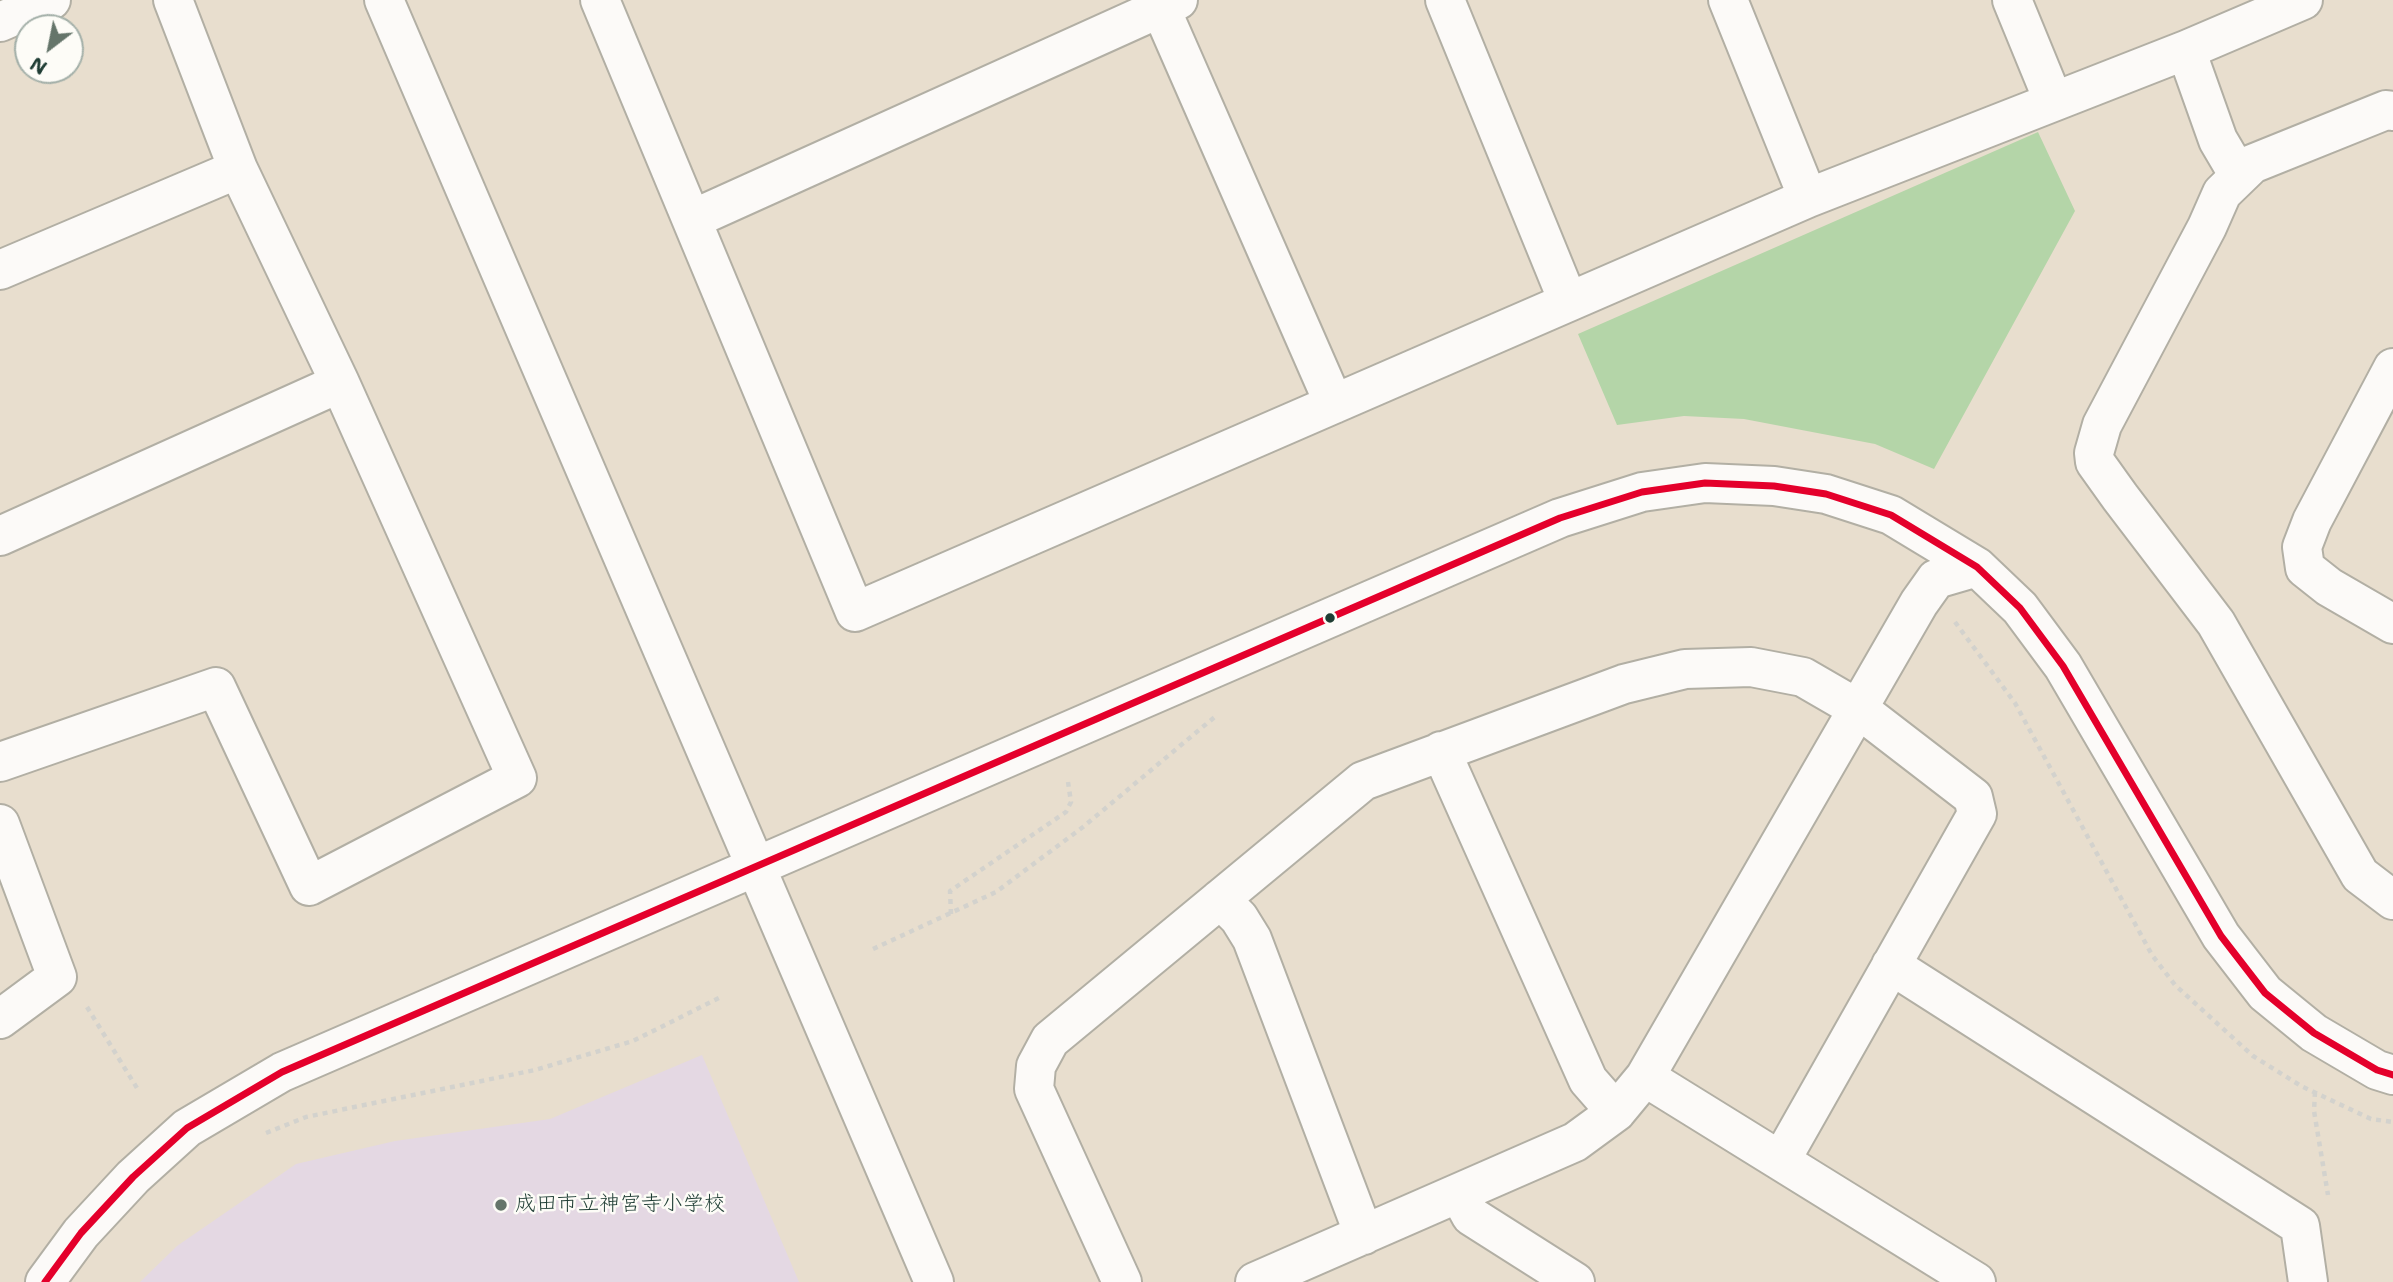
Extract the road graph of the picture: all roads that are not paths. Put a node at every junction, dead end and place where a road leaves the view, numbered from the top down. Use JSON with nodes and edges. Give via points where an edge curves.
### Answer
{"nodes":[{"id":1,"x":51,"y":0,"type":"edge"},
{"id":2,"x":173,"y":0,"type":"edge"},
{"id":3,"x":384,"y":0,"type":"edge"},
{"id":4,"x":601,"y":0,"type":"edge"},
{"id":5,"x":1445,"y":0,"type":"edge"},
{"id":6,"x":1728,"y":0,"type":"edge"},
{"id":7,"x":2012,"y":0,"type":"edge"},
{"id":8,"x":2303,"y":0,"type":"edge"},
{"id":9,"x":1165,"y":2,"type":"edge"},
{"id":10,"x":0,"y":22,"type":"edge"},
{"id":11,"x":2186,"y":50,"type":"junction"},
{"id":12,"x":2053,"y":100,"type":"junction"},
{"id":13,"x":2393,"y":111,"type":"edge"},
{"id":14,"x":237,"y":169,"type":"junction"},
{"id":15,"x":2238,"y":174,"type":"junction"},
{"id":16,"x":1808,"y":198,"type":"junction"},
{"id":17,"x":693,"y":219,"type":"junction"},
{"id":18,"x":0,"y":270,"type":"edge"},
{"id":19,"x":1568,"y":301,"type":"junction"},
{"id":20,"x":2392,"y":373,"type":"edge"},
{"id":21,"x":340,"y":383,"type":"junction"},
{"id":22,"x":1334,"y":404,"type":"junction"},
{"id":23,"x":0,"y":536,"type":"edge"},
{"id":24,"x":1977,"y":567,"type":"junction"},
{"id":25,"x":2393,"y":624,"type":"edge"},
{"id":26,"x":1860,"y":710,"type":"junction"},
{"id":27,"x":1441,"y":751,"type":"junction"},
{"id":28,"x":0,"y":762,"type":"edge"},
{"id":29,"x":0,"y":824,"type":"edge"},
{"id":30,"x":757,"y":867,"type":"junction"},
{"id":31,"x":1220,"y":900,"type":"junction"},
{"id":32,"x":2393,"y":900,"type":"edge"},
{"id":33,"x":1891,"y":965,"type":"junction"},
{"id":34,"x":0,"y":1019,"type":"edge"},
{"id":35,"x":2393,"y":1075,"type":"edge"},
{"id":36,"x":1645,"y":1077,"type":"junction"},
{"id":37,"x":1616,"y":1112,"type":"junction"},
{"id":38,"x":1781,"y":1160,"type":"junction"},
{"id":39,"x":1459,"y":1194,"type":"junction"},
{"id":40,"x":1364,"y":1235,"type":"junction"},
{"id":41,"x":46,"y":1282,"type":"edge"},
{"id":42,"x":934,"y":1282,"type":"edge"},
{"id":43,"x":1122,"y":1282,"type":"edge"},
{"id":44,"x":1255,"y":1282,"type":"edge"},
{"id":45,"x":1575,"y":1282,"type":"edge"},
{"id":46,"x":1976,"y":1282,"type":"edge"},
{"id":47,"x":2308,"y":1282,"type":"edge"}],
"edges":[{"from":1,"to":10,"type":"street"},
{"from":2,"to":14,"type":"street"},
{"from":3,"to":30,"type":"street"},
{"from":4,"to":17,"type":"street"},
{"from":5,"to":19,"type":"street"},
{"from":6,"to":16,"type":"street"},
{"from":7,"to":12,"type":"street"},
{"from":8,"to":11,"type":"street"},
{"from":9,"to":17,"type":"street"},
{"from":9,"to":22,"type":"street"},
{"from":11,"to":12,"type":"street"},
{"from":11,"to":15,"type":"street","via":[[2218,140]]},
{"from":12,"to":16,"type":"street"},
{"from":13,"to":15,"type":"street","via":[[2252,164]]},
{"from":14,"to":18,"type":"street"},
{"from":14,"to":21,"type":"street"},
{"from":15,"to":32,"type":"street","via":[[2222,193],[2102,425],[2095,462],[2216,623],[2360,875]]},
{"from":16,"to":19,"type":"street"},
{"from":17,"to":22,"type":"street","via":[[855,612]]},
{"from":19,"to":22,"type":"street"},
{"from":20,"to":25,"type":"street","via":[[2302,547],[2305,568]]},
{"from":21,"to":23,"type":"street"},
{"from":21,"to":28,"type":"street","via":[[517,778],[309,886],[216,687]]},
{"from":24,"to":26,"type":"street","via":[[1936,579]]},
{"from":24,"to":30,"type":"street","via":[[1891,515],[1826,494],[1705,483],[1642,492],[1560,518]]},
{"from":24,"to":35,"type":"street","via":[[2020,608],[2063,666],[2221,936],[2265,993],[2314,1033]]},
{"from":26,"to":27,"type":"street","via":[[1802,677],[1751,667],[1685,669],[1624,684]]},
{"from":26,"to":33,"type":"street","via":[[1973,797],[1977,814]]},
{"from":26,"to":36,"type":"street"},
{"from":27,"to":31,"type":"street","via":[[1363,781]]},
{"from":27,"to":37,"type":"street","via":[[1588,1080]]},
{"from":29,"to":34,"type":"street","via":[[57,977]]},
{"from":30,"to":41,"type":"street","via":[[282,1072],[178,1136],[132,1177],[81,1233]]},
{"from":30,"to":42,"type":"street"},
{"from":31,"to":40,"type":"street","via":[[1240,918],[1252,939]]},
{"from":31,"to":43,"type":"street","via":[[1050,1040],[1036,1066],[1034,1089]]},
{"from":33,"to":38,"type":"street"},
{"from":33,"to":47,"type":"street","via":[[2300,1226]]},
{"from":36,"to":37,"type":"street"},
{"from":36,"to":38,"type":"street"},
{"from":37,"to":39,"type":"street","via":[[1575,1142]]},
{"from":38,"to":46,"type":"street"},
{"from":39,"to":40,"type":"street"},
{"from":39,"to":45,"type":"street","via":[[1471,1216]]},
{"from":40,"to":44,"type":"street"}]}
